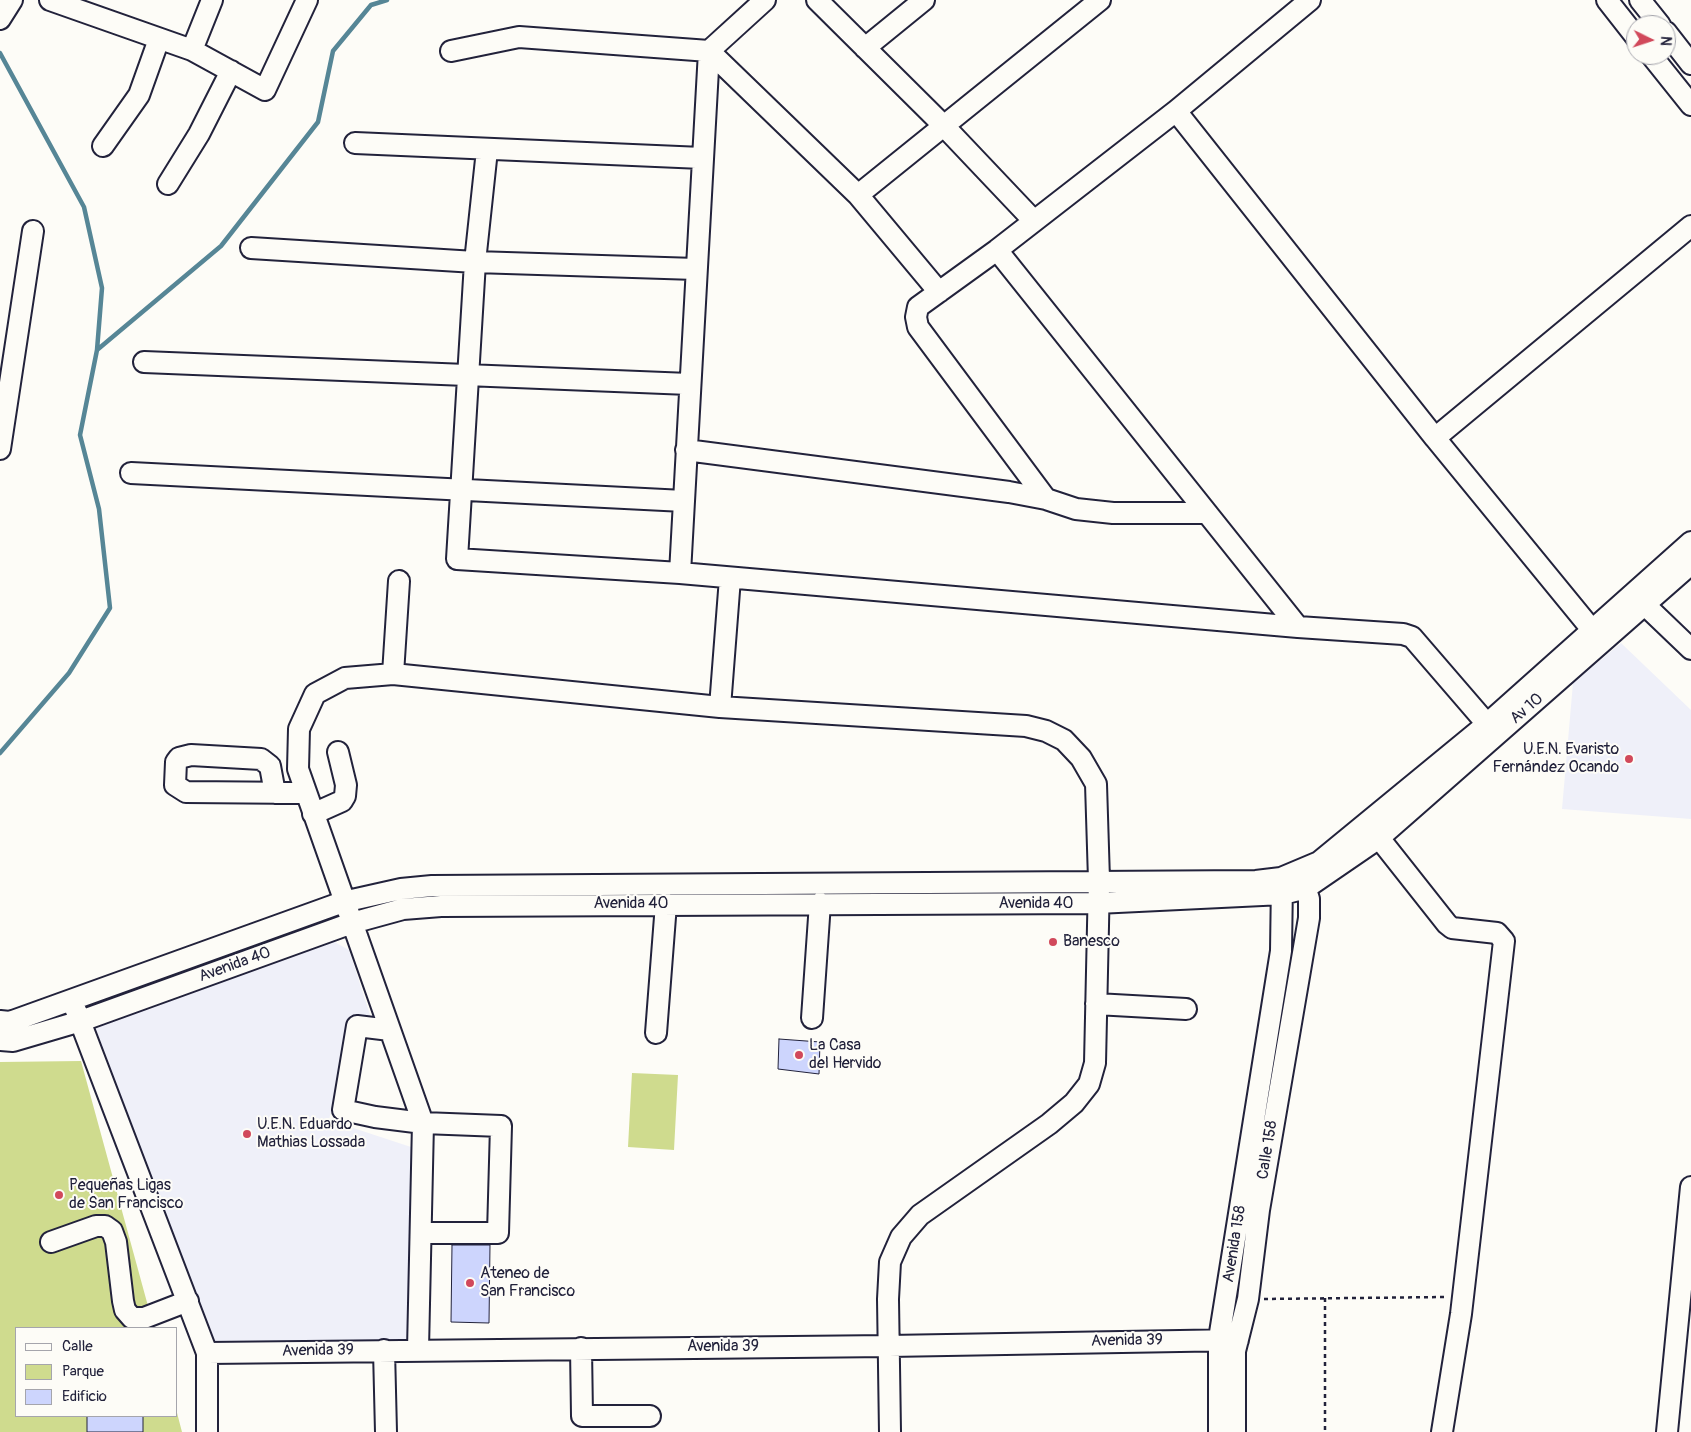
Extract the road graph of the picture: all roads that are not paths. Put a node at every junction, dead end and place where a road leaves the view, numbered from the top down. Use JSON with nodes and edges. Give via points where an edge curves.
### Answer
{"nodes":[{"id":1,"x":12,"y":0,"type":"edge"},
{"id":2,"x":50,"y":0,"type":"edge"},
{"id":3,"x":212,"y":0,"type":"edge"},
{"id":4,"x":307,"y":0,"type":"edge"},
{"id":5,"x":765,"y":0,"type":"edge"},
{"id":6,"x":817,"y":0,"type":"edge"},
{"id":7,"x":924,"y":0,"type":"edge"},
{"id":8,"x":1100,"y":0,"type":"edge"},
{"id":9,"x":1310,"y":0,"type":"edge"},
{"id":10,"x":1607,"y":0,"type":"edge"},
{"id":11,"x":1640,"y":0,"type":"edge"},
{"id":12,"x":1652,"y":15,"type":"edge"},
{"id":13,"x":0,"y":19,"type":"edge"},
{"id":14,"x":1626,"y":24,"type":"edge"},
{"id":15,"x":159,"y":39,"type":"junction"},
{"id":16,"x":1676,"y":45,"type":"edge"},
{"id":17,"x":865,"y":48,"type":"junction"},
{"id":18,"x":192,"y":50,"type":"junction"},
{"id":19,"x":451,"y":51,"type":"dead end"},
{"id":20,"x":709,"y":51,"type":"junction"},
{"id":21,"x":1691,"y":64,"type":"edge"},
{"id":22,"x":1659,"y":65,"type":"edge"},
{"id":23,"x":231,"y":71,"type":"junction"},
{"id":24,"x":1691,"y":105,"type":"edge"},
{"id":25,"x":1176,"y":112,"type":"junction"},
{"id":26,"x":943,"y":125,"type":"junction"},
{"id":27,"x":355,"y":143,"type":"dead end"},
{"id":28,"x":103,"y":146,"type":"dead end"},
{"id":29,"x":487,"y":150,"type":"junction"},
{"id":30,"x":702,"y":158,"type":"junction"},
{"id":31,"x":168,"y":184,"type":"dead end"},
{"id":32,"x":858,"y":195,"type":"junction"},
{"id":33,"x":1034,"y":222,"type":"junction"},
{"id":34,"x":1691,"y":226,"type":"edge"},
{"id":35,"x":33,"y":231,"type":"dead end"},
{"id":36,"x":251,"y":248,"type":"dead end"},
{"id":37,"x":997,"y":250,"type":"junction"},
{"id":38,"x":474,"y":262,"type":"junction"},
{"id":39,"x":696,"y":269,"type":"junction"},
{"id":40,"x":939,"y":292,"type":"junction"},
{"id":41,"x":144,"y":362,"type":"dead end"},
{"id":42,"x":468,"y":376,"type":"junction"},
{"id":43,"x":689,"y":384,"type":"junction"},
{"id":44,"x":1435,"y":438,"type":"junction"},
{"id":45,"x":0,"y":449,"type":"edge"},
{"id":46,"x":686,"y":450,"type":"junction"},
{"id":47,"x":130,"y":473,"type":"dead end"},
{"id":48,"x":461,"y":489,"type":"junction"},
{"id":49,"x":1046,"y":499,"type":"junction"},
{"id":50,"x":684,"y":501,"type":"junction"},
{"id":51,"x":1206,"y":513,"type":"junction"},
{"id":52,"x":1691,"y":542,"type":"edge"},
{"id":53,"x":1691,"y":564,"type":"edge"},
{"id":54,"x":680,"y":573,"type":"junction"},
{"id":55,"x":730,"y":578,"type":"junction"},
{"id":56,"x":399,"y":581,"type":"dead end"},
{"id":57,"x":1645,"y":605,"type":"junction"},
{"id":58,"x":1298,"y":627,"type":"junction"},
{"id":59,"x":1598,"y":638,"type":"junction"},
{"id":60,"x":1691,"y":649,"type":"edge"},
{"id":61,"x":393,"y":674,"type":"junction"},
{"id":62,"x":720,"y":707,"type":"junction"},
{"id":63,"x":1487,"y":724,"type":"junction"},
{"id":64,"x":338,"y":752,"type":"dead end"},
{"id":65,"x":275,"y":793,"type":"dead end"},
{"id":66,"x":306,"y":793,"type":"junction"},
{"id":67,"x":314,"y":814,"type":"junction"},
{"id":68,"x":1379,"y":838,"type":"junction"},
{"id":69,"x":1334,"y":869,"type":"junction"},
{"id":70,"x":1098,"y":880,"type":"junction"},
{"id":71,"x":1292,"y":883,"type":"junction"},
{"id":72,"x":1249,"y":896,"type":"junction"},
{"id":73,"x":343,"y":902,"type":"junction"},
{"id":74,"x":820,"y":903,"type":"junction"},
{"id":75,"x":1097,"y":903,"type":"junction"},
{"id":76,"x":666,"y":904,"type":"junction"},
{"id":77,"x":1309,"y":918,"type":"junction"},
{"id":78,"x":352,"y":923,"type":"junction"},
{"id":79,"x":1282,"y":928,"type":"junction"},
{"id":80,"x":71,"y":1000,"type":"junction"},
{"id":81,"x":1096,"y":1004,"type":"junction"},
{"id":82,"x":1186,"y":1009,"type":"dead end"},
{"id":83,"x":812,"y":1018,"type":"dead end"},
{"id":84,"x":1271,"y":1020,"type":"junction"},
{"id":85,"x":0,"y":1021,"type":"edge"},
{"id":86,"x":81,"y":1021,"type":"junction"},
{"id":87,"x":1291,"y":1021,"type":"junction"},
{"id":88,"x":390,"y":1030,"type":"junction"},
{"id":89,"x":656,"y":1032,"type":"dead end"},
{"id":90,"x":0,"y":1040,"type":"edge"},
{"id":91,"x":1267,"y":1101,"type":"junction"},
{"id":92,"x":423,"y":1123,"type":"junction"},
{"id":93,"x":1691,"y":1187,"type":"edge"},
{"id":94,"x":1250,"y":1209,"type":"junction"},
{"id":95,"x":421,"y":1233,"type":"junction"},
{"id":96,"x":51,"y":1242,"type":"dead end"},
{"id":97,"x":188,"y":1301,"type":"junction"},
{"id":98,"x":1229,"y":1339,"type":"junction"},
{"id":99,"x":889,"y":1346,"type":"junction"},
{"id":100,"x":581,"y":1348,"type":"junction"},
{"id":101,"x":418,"y":1349,"type":"junction"},
{"id":102,"x":384,"y":1350,"type":"junction"},
{"id":103,"x":207,"y":1353,"type":"junction"},
{"id":104,"x":650,"y":1416,"type":"dead end"},
{"id":105,"x":207,"y":1432,"type":"edge"},
{"id":106,"x":386,"y":1432,"type":"edge"},
{"id":107,"x":890,"y":1432,"type":"edge"},
{"id":108,"x":1219,"y":1432,"type":"edge"},
{"id":109,"x":1235,"y":1432,"type":"edge"},
{"id":110,"x":1442,"y":1432,"type":"edge"},
{"id":111,"x":1667,"y":1432,"type":"edge"}],
"edges":[{"from":1,"to":13,"type":"street"},
{"from":2,"to":15,"type":"street"},
{"from":3,"to":18,"type":"street"},
{"from":4,"to":23,"type":"street","via":[[265,90]]},
{"from":5,"to":20,"type":"street"},
{"from":6,"to":17,"type":"street"},
{"from":7,"to":17,"type":"street"},
{"from":8,"to":26,"type":"street"},
{"from":9,"to":25,"type":"street"},
{"from":10,"to":14,"type":"street"},
{"from":11,"to":12,"type":"street"},
{"from":15,"to":18,"type":"street"},
{"from":15,"to":28,"type":"street","via":[[139,95]]},
{"from":16,"to":21,"type":"street"},
{"from":17,"to":26,"type":"street"},
{"from":18,"to":23,"type":"street"},
{"from":19,"to":20,"type":"street","via":[[519,37]]},
{"from":20,"to":30,"type":"street"},
{"from":20,"to":32,"type":"street"},
{"from":22,"to":24,"type":"street"},
{"from":23,"to":31,"type":"street","via":[[199,134]]},
{"from":25,"to":33,"type":"street"},
{"from":25,"to":44,"type":"street"},
{"from":26,"to":32,"type":"street"},
{"from":26,"to":33,"type":"street"},
{"from":27,"to":29,"type":"street"},
{"from":29,"to":30,"type":"street"},
{"from":29,"to":38,"type":"street"},
{"from":30,"to":39,"type":"street"},
{"from":32,"to":40,"type":"street"},
{"from":33,"to":37,"type":"street"},
{"from":34,"to":44,"type":"street"},
{"from":35,"to":45,"type":"street"},
{"from":36,"to":38,"type":"street"},
{"from":37,"to":40,"type":"street"},
{"from":37,"to":51,"type":"street"},
{"from":38,"to":39,"type":"street"},
{"from":38,"to":42,"type":"street"},
{"from":39,"to":43,"type":"street"},
{"from":40,"to":49,"type":"street","via":[[918,307],[918,327]]},
{"from":41,"to":42,"type":"street"},
{"from":42,"to":43,"type":"street"},
{"from":42,"to":48,"type":"street"},
{"from":43,"to":46,"type":"street"},
{"from":44,"to":59,"type":"street"},
{"from":46,"to":49,"type":"street"},
{"from":46,"to":50,"type":"street"},
{"from":47,"to":48,"type":"street"},
{"from":48,"to":50,"type":"street"},
{"from":48,"to":54,"type":"street","via":[[456,558]]},
{"from":49,"to":51,"type":"street","via":[[1076,509],[1113,513]]},
{"from":50,"to":54,"type":"street"},
{"from":51,"to":58,"type":"street"},
{"from":52,"to":59,"type":"street"},
{"from":53,"to":57,"type":"street","name":"Av 10"},
{"from":54,"to":55,"type":"street"},
{"from":55,"to":58,"type":"street"},
{"from":55,"to":62,"type":"street"},
{"from":56,"to":61,"type":"street"},
{"from":57,"to":59,"type":"street","name":"Av 10"},
{"from":57,"to":60,"type":"street"},
{"from":58,"to":63,"type":"street","via":[[1412,637]]},
{"from":59,"to":63,"type":"street"},
{"from":59,"to":68,"type":"street","name":"Av 10"},
{"from":61,"to":62,"type":"street"},
{"from":61,"to":66,"type":"street","via":[[345,678],[315,694],[299,729],[298,769]]},
{"from":62,"to":70,"type":"street","via":[[1026,726],[1046,731],[1064,740],[1081,758],[1096,784]]},
{"from":63,"to":71,"type":"street"},
{"from":64,"to":67,"type":"street","via":[[346,785],[345,796],[342,801]]},
{"from":65,"to":66,"type":"street"},
{"from":66,"to":67,"type":"street"},
{"from":67,"to":73,"type":"street"},
{"from":68,"to":69,"type":"street","name":"Av 10"},
{"from":68,"to":110,"type":"street","via":[[1447,924],[1452,928],[1497,933],[1504,942],[1462,1297]]},
{"from":69,"to":71,"type":"street","name":"Av 10"},
{"from":69,"to":77,"type":"street"},
{"from":70,"to":71,"type":"street","name":"Avenida 40"},
{"from":70,"to":73,"type":"street","name":"Avenida 40","via":[[432,886],[373,893]]},
{"from":70,"to":75,"type":"street"},
{"from":71,"to":72,"type":"street","name":"Avenida 40"},
{"from":71,"to":77,"type":"street","name":"Calle 158"},
{"from":71,"to":79,"type":"street"},
{"from":72,"to":75,"type":"street","name":"Avenida 40"},
{"from":72,"to":79,"type":"street","via":[[1272,908]]},
{"from":73,"to":78,"type":"street"},
{"from":73,"to":80,"type":"street","name":"Avenida 40"},
{"from":74,"to":75,"type":"street","name":"Avenida 40"},
{"from":74,"to":76,"type":"street","name":"Avenida 40"},
{"from":74,"to":83,"type":"street"},
{"from":75,"to":81,"type":"street"},
{"from":76,"to":78,"type":"street","name":"Avenida 40","via":[[441,906],[403,909]]},
{"from":76,"to":89,"type":"street"},
{"from":77,"to":87,"type":"street","name":"Calle 158"},
{"from":78,"to":86,"type":"street","name":"Avenida 40"},
{"from":78,"to":88,"type":"street"},
{"from":79,"to":84,"type":"street"},
{"from":80,"to":85,"type":"street","name":"Avenida 40","via":[[10,1022]]},
{"from":80,"to":86,"type":"street"},
{"from":81,"to":82,"type":"street"},
{"from":81,"to":99,"type":"street","via":[[1095,1062],[1088,1084],[1074,1103],[920,1215],[901,1237],[890,1262]]},
{"from":84,"to":87,"type":"street"},
{"from":84,"to":91,"type":"street"},
{"from":86,"to":90,"type":"street","name":"Avenida 40","via":[[13,1041]]},
{"from":86,"to":97,"type":"street"},
{"from":87,"to":91,"type":"street","name":"Calle 158"},
{"from":88,"to":92,"type":"street"},
{"from":88,"to":92,"type":"street","via":[[358,1026],[343,1110]]},
{"from":91,"to":94,"type":"street","name":"Calle 158"},
{"from":92,"to":95,"type":"street"},
{"from":92,"to":95,"type":"street","via":[[501,1126],[498,1233]]},
{"from":93,"to":111,"type":"street"},
{"from":94,"to":98,"type":"street","name":"Avenida 158"},
{"from":94,"to":98,"type":"street","name":"Calle 158","via":[[1248,1299]]},
{"from":95,"to":101,"type":"street"},
{"from":96,"to":97,"type":"street","via":[[96,1226],[105,1226],[112,1231],[125,1310],[132,1318],[144,1318]]},
{"from":97,"to":103,"type":"street"},
{"from":98,"to":99,"type":"street","name":"Avenida 39"},
{"from":98,"to":108,"type":"street","name":"Avenida 158"},
{"from":98,"to":109,"type":"street","name":"Calle 158","via":[[1235,1351]]},
{"from":99,"to":100,"type":"street","name":"Avenida 39"},
{"from":99,"to":107,"type":"street"},
{"from":100,"to":101,"type":"street","name":"Avenida 39"},
{"from":100,"to":104,"type":"street","via":[[582,1416]]},
{"from":101,"to":102,"type":"street","name":"Avenida 39"},
{"from":102,"to":103,"type":"street","name":"Avenida 39"},
{"from":102,"to":106,"type":"street"},
{"from":103,"to":105,"type":"street"}]}
